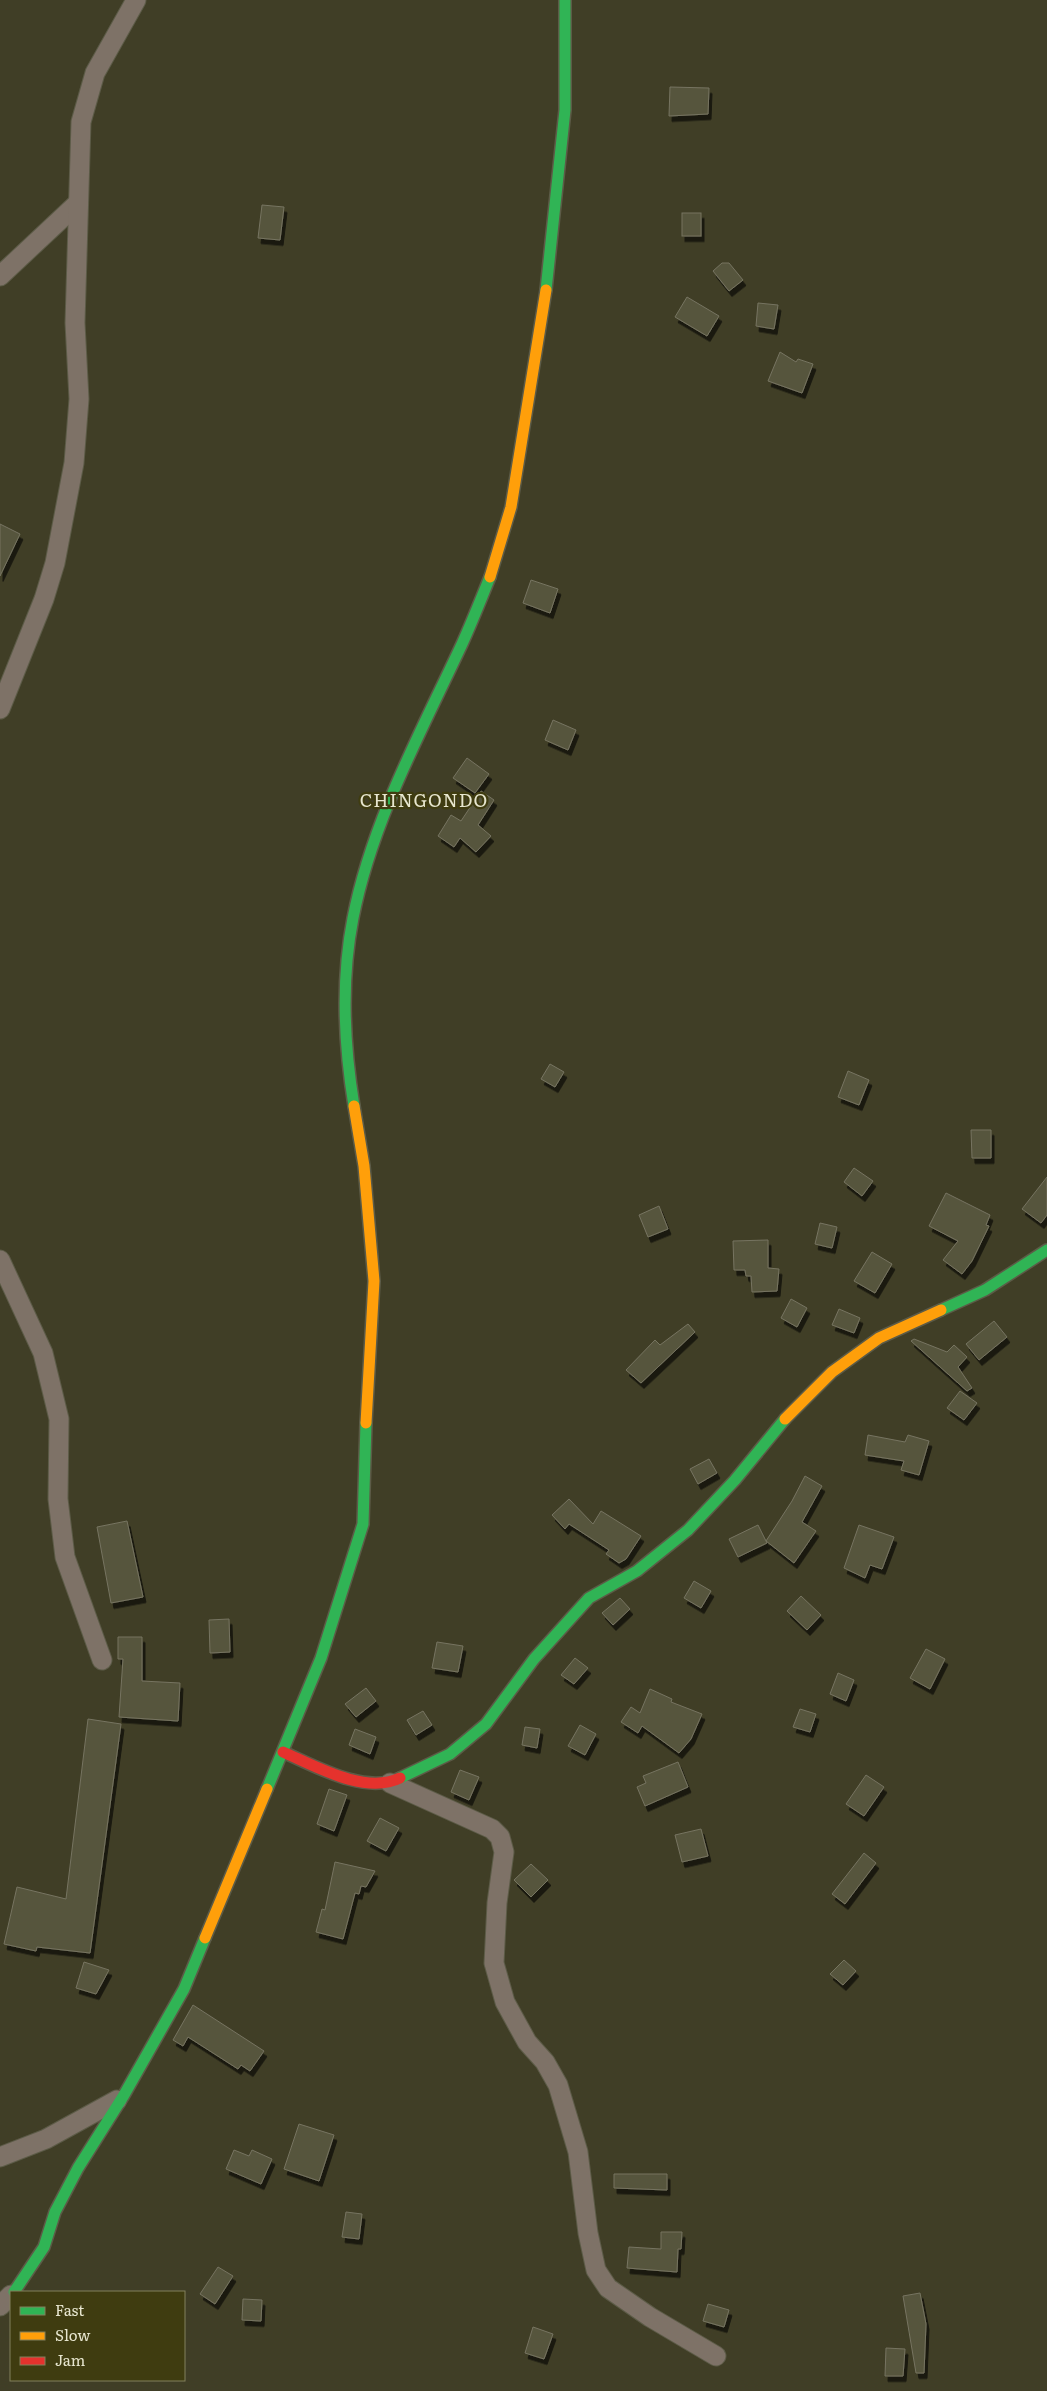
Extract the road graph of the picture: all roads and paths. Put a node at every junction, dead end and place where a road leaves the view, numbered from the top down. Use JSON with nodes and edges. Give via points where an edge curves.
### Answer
{"nodes":[{"id":1,"x":136,"y":0,"type":"edge"},
{"id":2,"x":565,"y":0,"type":"edge"},
{"id":3,"x":78,"y":203,"type":"junction"},
{"id":4,"x":0,"y":276,"type":"edge"},
{"id":5,"x":0,"y":709,"type":"edge"},
{"id":6,"x":1047,"y":1250,"type":"edge"},
{"id":7,"x":0,"y":1260,"type":"edge"},
{"id":8,"x":102,"y":1660,"type":"dead end"},
{"id":9,"x":283,"y":1752,"type":"junction"},
{"id":10,"x":390,"y":1783,"type":"junction"},
{"id":11,"x":124,"y":2095,"type":"junction"},
{"id":12,"x":0,"y":2157,"type":"edge"},
{"id":13,"x":13,"y":2291,"type":"edge"},
{"id":14,"x":10,"y":2295,"type":"edge"},
{"id":15,"x":0,"y":2306,"type":"edge"},
{"id":16,"x":716,"y":2356,"type":"dead end"}],
"edges":[{"from":1,"to":3,"type":"street","via":[[95,73],[81,122]]},
{"from":2,"to":9,"type":"street","via":[[565,110],[558,189],[548,278],[511,507],[496,562],[467,633],[411,749],[375,838],[352,917],[346,971],[346,1063],[364,1166],[374,1281],[363,1524],[321,1658]]},
{"from":3,"to":4,"type":"street"},
{"from":3,"to":5,"type":"street","via":[[75,323],[79,399],[74,463],[55,563]]},
{"from":6,"to":10,"type":"street","via":[[985,1290],[879,1338],[832,1372],[780,1423],[735,1480],[688,1530],[637,1571],[590,1598],[534,1659],[486,1724],[450,1754]]},
{"from":7,"to":8,"type":"street","via":[[43,1353],[59,1419],[58,1499],[65,1557]]},
{"from":9,"to":10,"type":"street","via":[[342,1778]]},
{"from":9,"to":11,"type":"street","via":[[184,1989]]},
{"from":10,"to":16,"type":"street","via":[[492,1829],[500,1837],[504,1852],[494,1963],[506,2002],[527,2042],[545,2062],[558,2085],[578,2152],[596,2270],[608,2288]]},
{"from":11,"to":12,"type":"street","via":[[46,2139]]},
{"from":11,"to":13,"type":"street","via":[[78,2168],[55,2212],[44,2247]]},
{"from":14,"to":15,"type":"street"}]}
